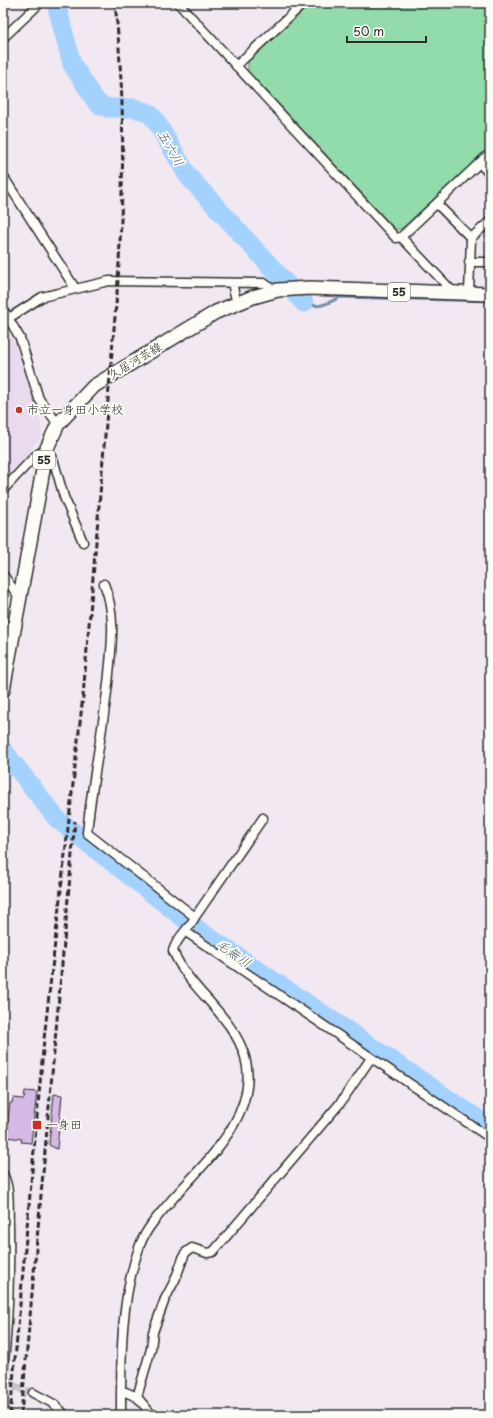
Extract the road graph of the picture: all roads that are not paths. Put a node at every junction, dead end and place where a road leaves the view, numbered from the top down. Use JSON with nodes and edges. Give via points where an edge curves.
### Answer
{"nodes":[{"id":1,"x":39,"y":3,"type":"edge"},
{"id":2,"x":178,"y":3,"type":"edge"},
{"id":3,"x":304,"y":3,"type":"edge"},
{"id":4,"x":3,"y":38,"type":"edge"},
{"id":5,"x":236,"y":66,"type":"junction"},
{"id":6,"x":490,"y":153,"type":"edge"},
{"id":7,"x":480,"y":164,"type":"junction"},
{"id":8,"x":490,"y":174,"type":"edge"},
{"id":9,"x":3,"y":176,"type":"edge"},
{"id":10,"x":437,"y":204,"type":"junction"},
{"id":11,"x":490,"y":221,"type":"edge"},
{"id":12,"x":401,"y":237,"type":"junction"},
{"id":13,"x":471,"y":238,"type":"junction"},
{"id":14,"x":469,"y":262,"type":"junction"},
{"id":15,"x":490,"y":262,"type":"edge"},
{"id":16,"x":232,"y":283,"type":"junction"},
{"id":17,"x":74,"y":288,"type":"junction"},
{"id":18,"x":276,"y":291,"type":"junction"},
{"id":19,"x":454,"y":292,"type":"junction"},
{"id":20,"x":469,"y":293,"type":"junction"},
{"id":21,"x":490,"y":294,"type":"edge"},
{"id":22,"x":237,"y":304,"type":"junction"},
{"id":23,"x":3,"y":309,"type":"edge"},
{"id":24,"x":9,"y":318,"type":"junction"},
{"id":25,"x":58,"y":424,"type":"junction"},
{"id":26,"x":47,"y":448,"type":"junction"},
{"id":27,"x":3,"y":490,"type":"edge"},
{"id":28,"x":83,"y":542,"type":"dead end"},
{"id":29,"x":3,"y":575,"type":"edge"},
{"id":30,"x":10,"y":584,"type":"junction"},
{"id":31,"x":104,"y":584,"type":"dead end"},
{"id":32,"x":3,"y":590,"type":"edge"},
{"id":33,"x":20,"y":598,"type":"junction"},
{"id":34,"x":6,"y":654,"type":"edge"},
{"id":35,"x":3,"y":690,"type":"edge"},
{"id":36,"x":263,"y":818,"type":"dead end"},
{"id":37,"x":194,"y":918,"type":"junction"},
{"id":38,"x":187,"y":931,"type":"junction"},
{"id":39,"x":371,"y":1058,"type":"junction"},
{"id":40,"x":490,"y":1138,"type":"edge"},
{"id":41,"x":3,"y":1174,"type":"edge"},
{"id":42,"x":3,"y":1372,"type":"edge"},
{"id":43,"x":121,"y":1390,"type":"junction"},
{"id":44,"x":33,"y":1393,"type":"tunnel mouth"},
{"id":45,"x":137,"y":1398,"type":"junction"},
{"id":46,"x":64,"y":1415,"type":"edge"},
{"id":47,"x":121,"y":1415,"type":"edge"},
{"id":48,"x":152,"y":1415,"type":"edge"}],
"edges":[{"from":1,"to":4,"type":"street"},
{"from":2,"to":5,"type":"street"},
{"from":3,"to":5,"type":"street"},
{"from":5,"to":12,"type":"street","via":[[396,238]]},
{"from":6,"to":7,"type":"street"},
{"from":7,"to":8,"type":"street"},
{"from":7,"to":10,"type":"street"},
{"from":9,"to":17,"type":"street"},
{"from":10,"to":12,"type":"street"},
{"from":10,"to":13,"type":"street"},
{"from":11,"to":13,"type":"street"},
{"from":12,"to":19,"type":"street"},
{"from":13,"to":14,"type":"street"},
{"from":14,"to":15,"type":"street"},
{"from":14,"to":20,"type":"street"},
{"from":16,"to":17,"type":"street","via":[[118,281]]},
{"from":16,"to":18,"type":"street","via":[[264,284]]},
{"from":16,"to":22,"type":"street"},
{"from":17,"to":24,"type":"street","via":[[42,297]]},
{"from":18,"to":19,"type":"main road","name":"久居河芸線","number":"55","via":[[309,288]]},
{"from":18,"to":22,"type":"main road","name":"久居河芸線","number":"55"},
{"from":19,"to":20,"type":"main road","name":"久居河芸線","number":"55"},
{"from":20,"to":21,"type":"main road","name":"久居河芸線","number":"55"},
{"from":22,"to":25,"type":"main road","name":"久居河芸線","number":"55","via":[[216,312],[94,386]]},
{"from":23,"to":24,"type":"street"},
{"from":24,"to":25,"type":"street","via":[[20,338],[39,399]]},
{"from":25,"to":26,"type":"main road","name":"久居河芸線","number":"55"},
{"from":26,"to":27,"type":"street","via":[[35,456]]},
{"from":26,"to":28,"type":"street","via":[[54,462],[64,498]]},
{"from":26,"to":33,"type":"main road","name":"久居河芸線","number":"55"},
{"from":29,"to":30,"type":"street"},
{"from":30,"to":32,"type":"street"},
{"from":30,"to":33,"type":"street"},
{"from":31,"to":37,"type":"street","via":[[110,599],[113,631],[105,712],[87,833]]},
{"from":33,"to":34,"type":"main road","name":"久居河芸線","number":"55"},
{"from":34,"to":35,"type":"main road","name":"久居河芸線","number":"55"},
{"from":36,"to":37,"type":"street"},
{"from":37,"to":38,"type":"street"},
{"from":38,"to":39,"type":"street"},
{"from":38,"to":43,"type":"street","via":[[174,946],[173,951],[192,981],[236,1036],[245,1057],[247,1088],[236,1122],[203,1166],[148,1228],[142,1240],[125,1296]]},
{"from":39,"to":40,"type":"street"},
{"from":39,"to":45,"type":"street","via":[[341,1102],[213,1252],[207,1253],[192,1248],[185,1252],[153,1332],[151,1349]]},
{"from":41,"to":42,"type":"street","via":[[8,1190],[9,1305]]},
{"from":43,"to":45,"type":"street"},
{"from":43,"to":47,"type":"street"},
{"from":44,"to":46,"type":"street","via":[[54,1404]]},
{"from":45,"to":48,"type":"street"}]}
